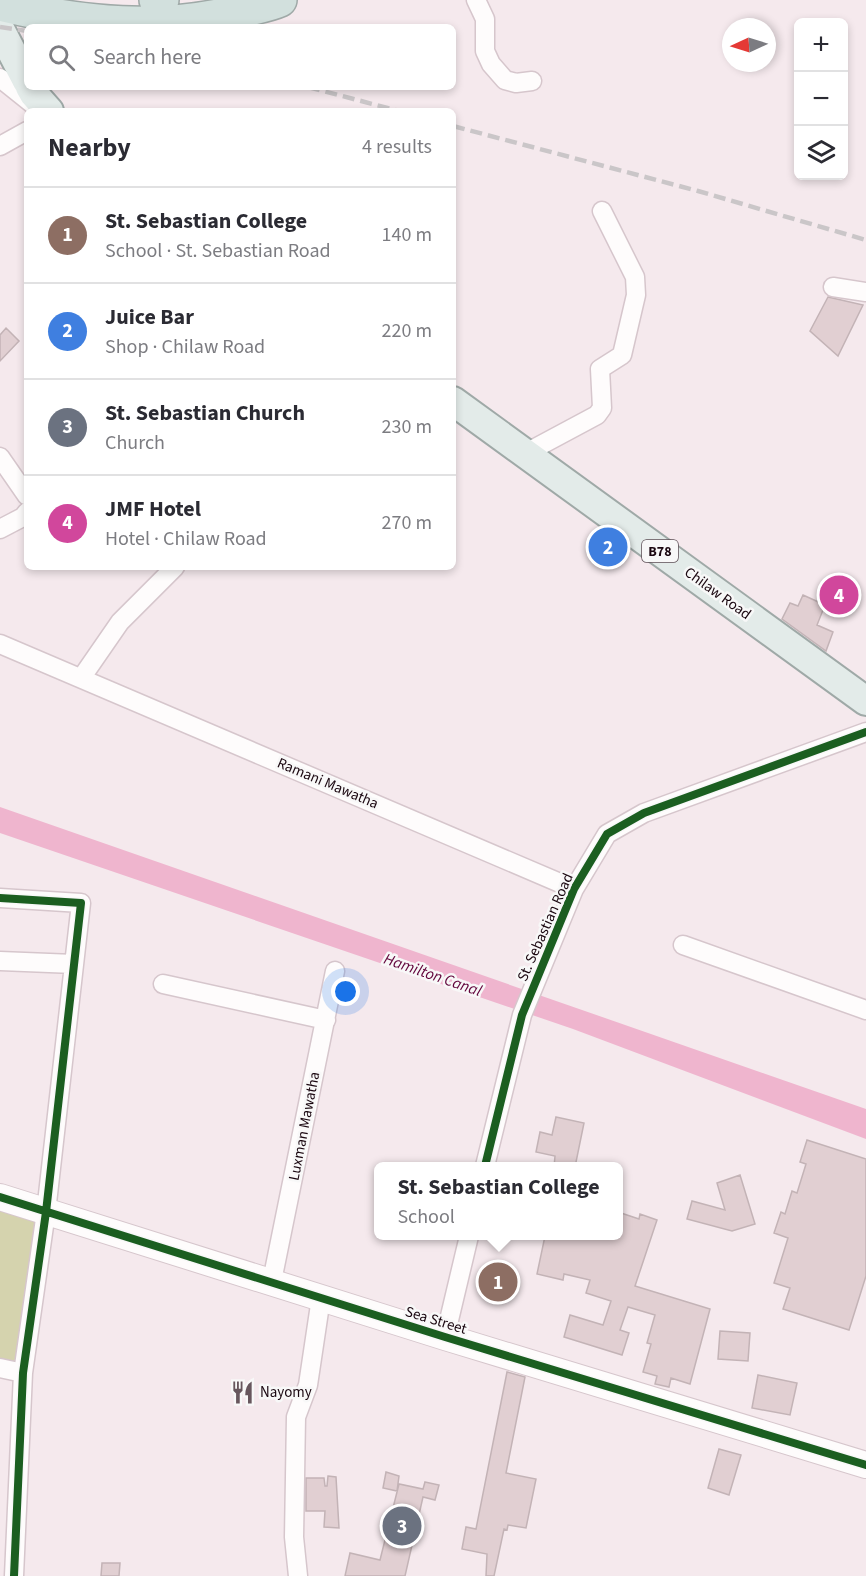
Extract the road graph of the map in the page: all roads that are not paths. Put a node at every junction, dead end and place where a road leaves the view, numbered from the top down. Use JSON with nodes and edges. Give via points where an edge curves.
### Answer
{"nodes":[{"id":1,"x":156,"y":0,"type":"edge"},
{"id":2,"x":162,"y":0,"type":"edge"},
{"id":3,"x":476,"y":0,"type":"edge"},
{"id":4,"x":277,"y":1,"type":"edge"},
{"id":5,"x":13,"y":11,"type":"edge"},
{"id":6,"x":24,"y":39,"type":"edge"},
{"id":7,"x":24,"y":66,"type":"edge"},
{"id":8,"x":0,"y":78,"type":"edge"},
{"id":9,"x":532,"y":81,"type":"dead end"},
{"id":10,"x":32,"y":90,"type":"edge"},
{"id":11,"x":39,"y":90,"type":"edge"},
{"id":12,"x":39,"y":108,"type":"edge"},
{"id":13,"x":46,"y":108,"type":"edge"},
{"id":14,"x":48,"y":108,"type":"edge"},
{"id":15,"x":24,"y":133,"type":"edge"},
{"id":16,"x":0,"y":147,"type":"edge"},
{"id":17,"x":602,"y":211,"type":"dead end"},
{"id":18,"x":833,"y":286,"type":"dead end"},
{"id":19,"x":866,"y":292,"type":"edge"},
{"id":20,"x":456,"y":403,"type":"edge"},
{"id":21,"x":526,"y":453,"type":"junction"},
{"id":22,"x":0,"y":457,"type":"edge"},
{"id":23,"x":24,"y":492,"type":"edge"},
{"id":24,"x":24,"y":516,"type":"edge"},
{"id":25,"x":0,"y":529,"type":"edge"},
{"id":26,"x":172,"y":570,"type":"edge"},
{"id":27,"x":0,"y":644,"type":"edge"},
{"id":28,"x":82,"y":677,"type":"junction"},
{"id":29,"x":866,"y":701,"type":"edge"},
{"id":30,"x":866,"y":732,"type":"edge"},
{"id":31,"x":574,"y":890,"type":"junction"},
{"id":32,"x":0,"y":898,"type":"edge"},
{"id":33,"x":683,"y":945,"type":"dead end"},
{"id":34,"x":0,"y":962,"type":"edge"},
{"id":35,"x":74,"y":964,"type":"junction"},
{"id":36,"x":335,"y":971,"type":"dead end"},
{"id":37,"x":163,"y":984,"type":"dead end"},
{"id":38,"x":866,"y":1010,"type":"edge"},
{"id":39,"x":326,"y":1020,"type":"junction"},
{"id":40,"x":486,"y":1162,"type":"edge"},
{"id":41,"x":0,"y":1197,"type":"edge"},
{"id":42,"x":46,"y":1212,"type":"junction"},
{"id":43,"x":468,"y":1240,"type":"edge"},
{"id":44,"x":272,"y":1281,"type":"junction"},
{"id":45,"x":321,"y":1299,"type":"junction"},
{"id":46,"x":445,"y":1337,"type":"junction"},
{"id":47,"x":0,"y":1368,"type":"edge"},
{"id":48,"x":23,"y":1373,"type":"junction"},
{"id":49,"x":866,"y":1465,"type":"edge"},
{"id":50,"x":14,"y":1576,"type":"edge"},
{"id":51,"x":298,"y":1576,"type":"edge"}],
"edges":[{"from":1,"to":2,"type":"highway"},
{"from":3,"to":9,"type":"street","via":[[484,19],[484,51],[491,64],[505,80]]},
{"from":4,"to":5,"type":"highway","via":[[211,19],[162,24],[103,22]]},
{"from":5,"to":6,"type":"main road"},
{"from":5,"to":7,"type":"main road"},
{"from":8,"to":12,"type":"street"},
{"from":10,"to":13,"type":"main road"},
{"from":11,"to":14,"type":"main road"},
{"from":15,"to":16,"type":"street"},
{"from":17,"to":21,"type":"street","via":[[635,278],[636,296],[622,355],[600,369],[602,408],[597,415]]},
{"from":18,"to":19,"type":"street"},
{"from":20,"to":21,"type":"main road","name":"Chilaw Road","number":"B78"},
{"from":21,"to":29,"type":"main road","name":"Chilaw Road","number":"B78"},
{"from":22,"to":23,"type":"street"},
{"from":24,"to":25,"type":"street"},
{"from":26,"to":28,"type":"street","via":[[120,622]]},
{"from":27,"to":28,"type":"street","name":"Ramani Mawatha"},
{"from":28,"to":31,"type":"street","name":"Ramani Mawatha"},
{"from":30,"to":31,"type":"street","name":"St. Sebastian Road","via":[[644,813],[607,834]]},
{"from":31,"to":40,"type":"street","name":"St. Sebastian Road","via":[[522,1016]]},
{"from":32,"to":35,"type":"street","via":[[81,903]]},
{"from":33,"to":38,"type":"street"},
{"from":34,"to":35,"type":"street"},
{"from":35,"to":42,"type":"street"},
{"from":36,"to":39,"type":"street","name":"Luxman Mawatha"},
{"from":37,"to":39,"type":"street"},
{"from":39,"to":44,"type":"street","name":"Luxman Mawatha"},
{"from":41,"to":42,"type":"street","name":"Sea Street"},
{"from":42,"to":44,"type":"street","name":"Sea Street"},
{"from":42,"to":48,"type":"street"},
{"from":43,"to":46,"type":"street"},
{"from":44,"to":45,"type":"street","name":"Sea Street"},
{"from":45,"to":46,"type":"street","name":"Sea Street"},
{"from":45,"to":51,"type":"street","via":[[308,1385],[296,1417],[294,1537]]},
{"from":46,"to":49,"type":"street","name":"Sea Street"},
{"from":47,"to":48,"type":"street"},
{"from":48,"to":50,"type":"street"}]}
